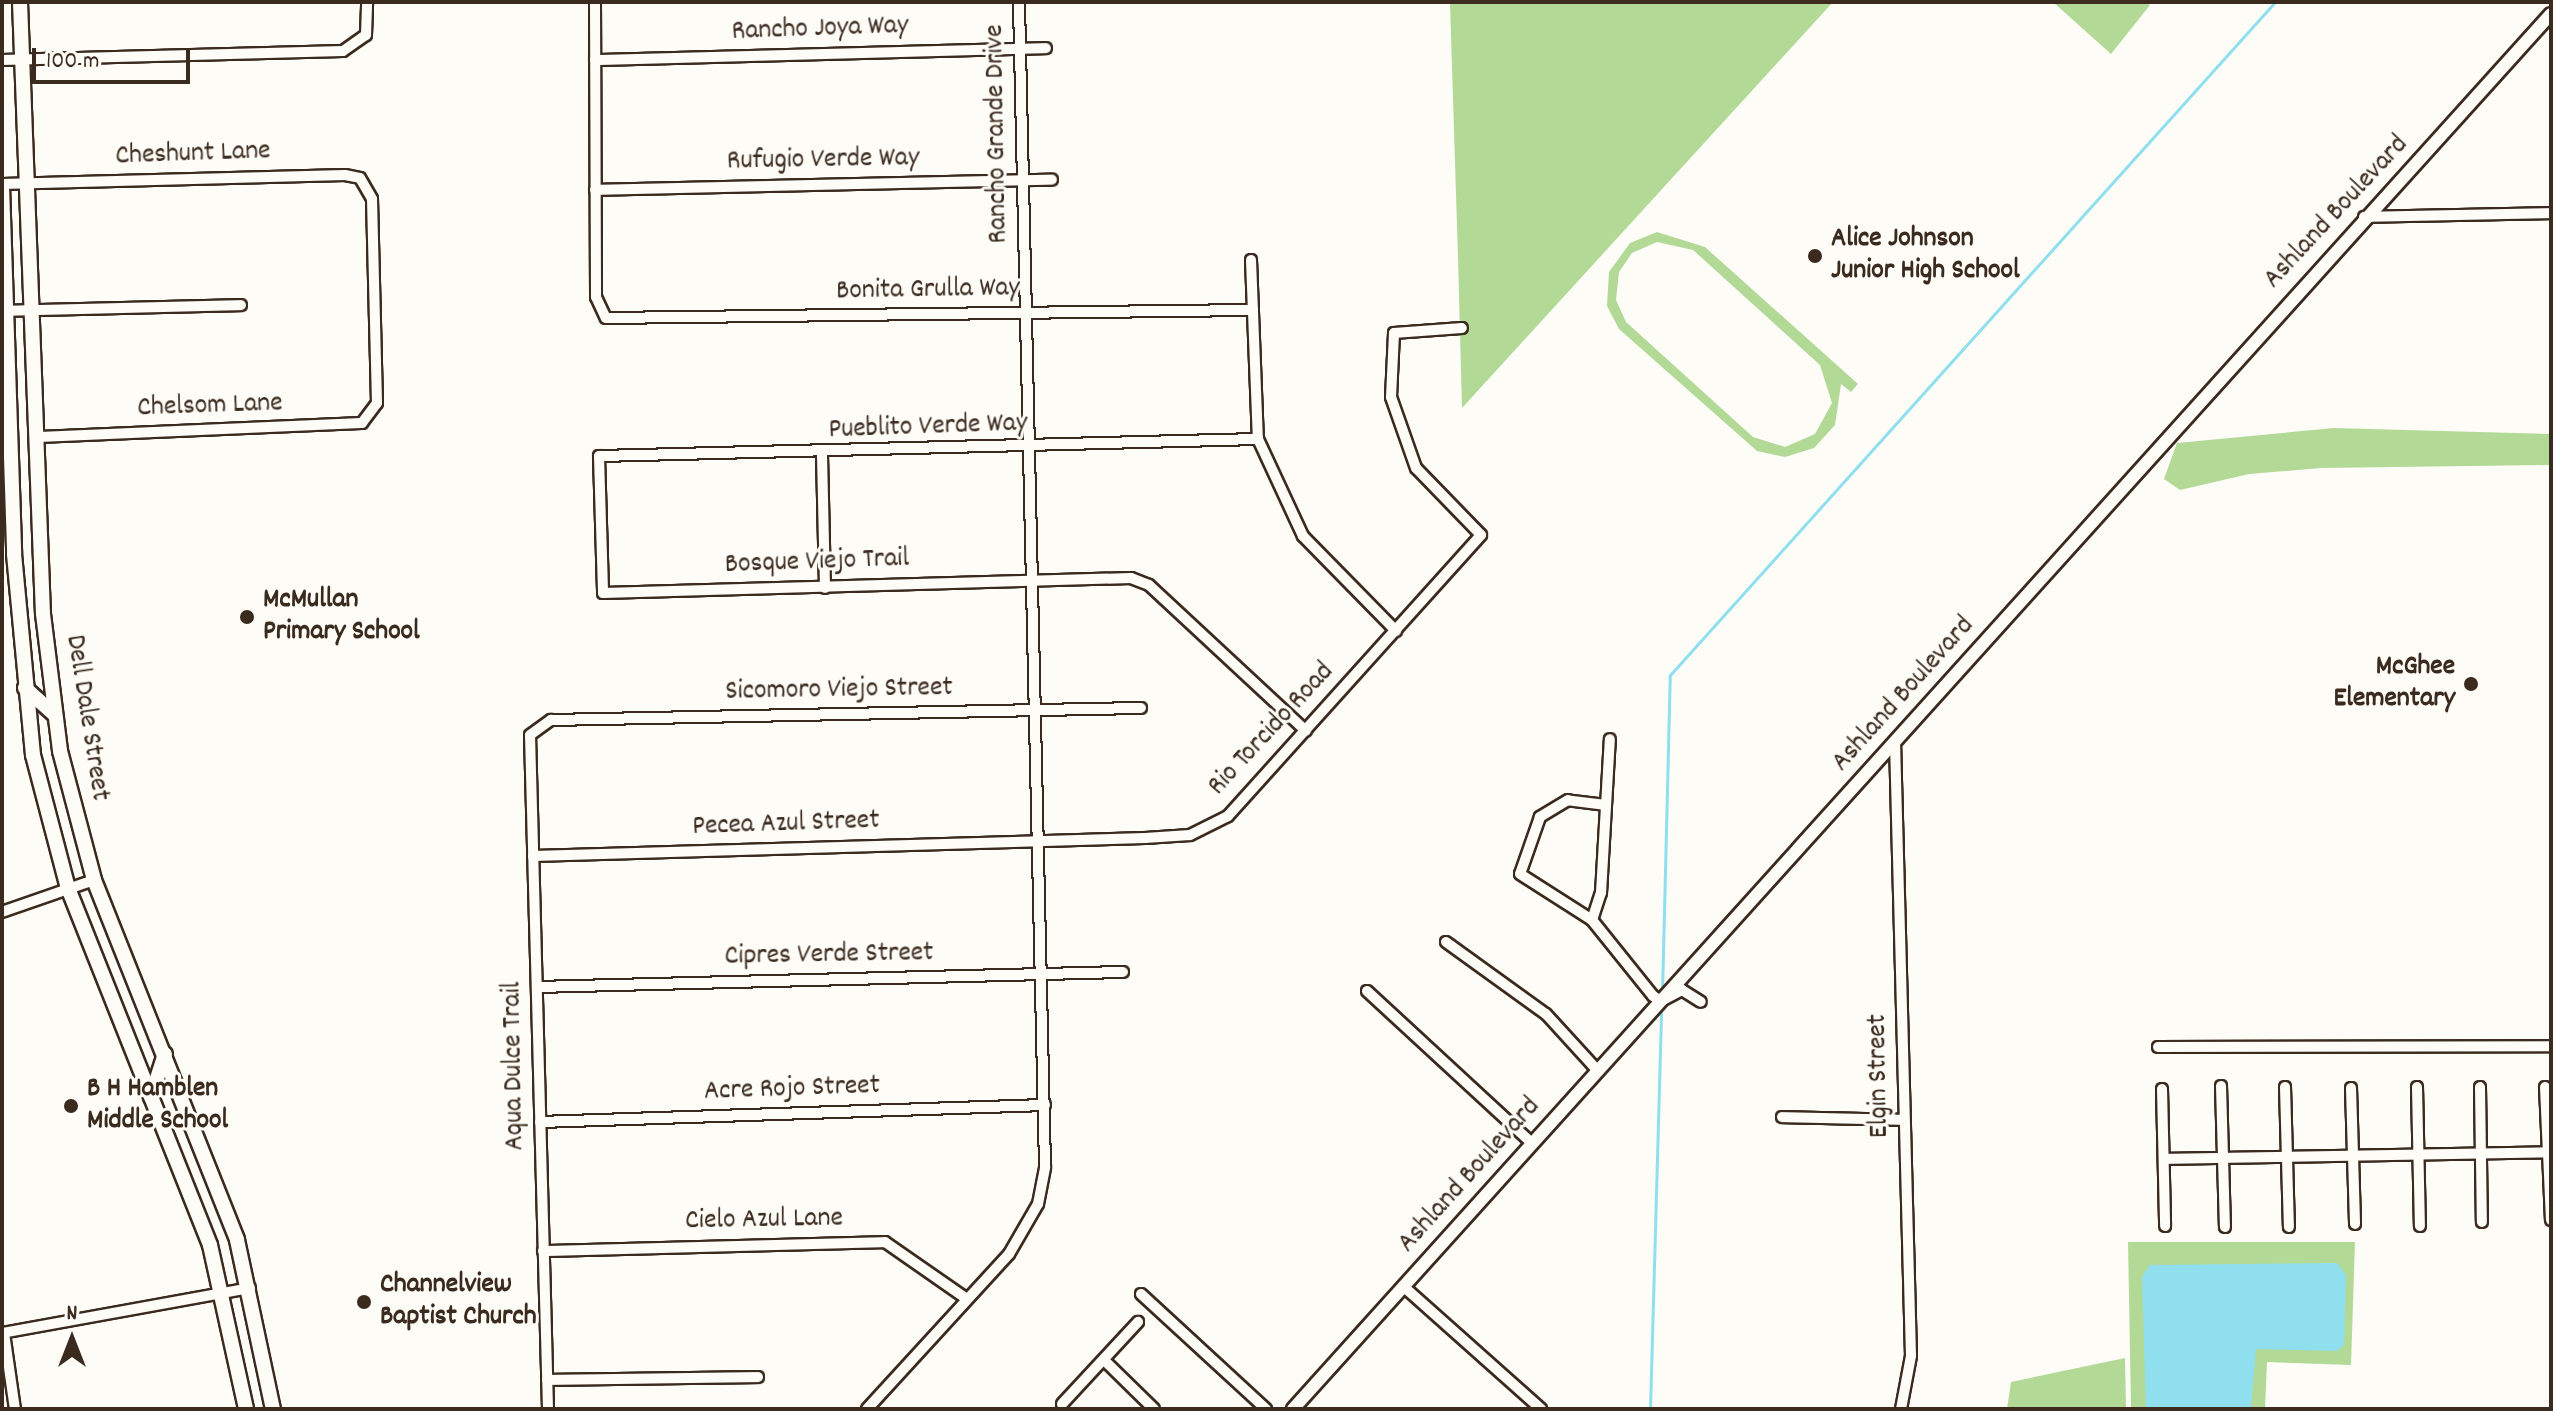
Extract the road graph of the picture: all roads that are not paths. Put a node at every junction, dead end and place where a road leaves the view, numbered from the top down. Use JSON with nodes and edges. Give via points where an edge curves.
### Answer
{"nodes":[{"id":1,"x":20,"y":2,"type":"edge"},
{"id":2,"x":367,"y":2,"type":"edge"},
{"id":3,"x":595,"y":2,"type":"edge"},
{"id":4,"x":1019,"y":2,"type":"edge"},
{"id":5,"x":2551,"y":14,"type":"edge"},
{"id":6,"x":1046,"y":48,"type":"dead end"},
{"id":7,"x":1020,"y":49,"type":"junction"},
{"id":8,"x":2,"y":60,"type":"edge"},
{"id":9,"x":23,"y":60,"type":"junction"},
{"id":10,"x":595,"y":60,"type":"junction"},
{"id":11,"x":1023,"y":180,"type":"junction"},
{"id":12,"x":1052,"y":180,"type":"dead end"},
{"id":13,"x":27,"y":184,"type":"junction"},
{"id":14,"x":2,"y":185,"type":"edge"},
{"id":15,"x":595,"y":190,"type":"junction"},
{"id":16,"x":2551,"y":213,"type":"edge"},
{"id":17,"x":2362,"y":218,"type":"junction"},
{"id":18,"x":1251,"y":260,"type":"dead end"},
{"id":19,"x":241,"y":305,"type":"dead end"},
{"id":20,"x":4,"y":310,"type":"edge"},
{"id":21,"x":33,"y":310,"type":"junction"},
{"id":22,"x":1253,"y":310,"type":"junction"},
{"id":23,"x":1026,"y":313,"type":"junction"},
{"id":24,"x":1462,"y":328,"type":"dead end"},
{"id":25,"x":375,"y":408,"type":"joint"},
{"id":26,"x":38,"y":437,"type":"junction"},
{"id":27,"x":1258,"y":439,"type":"junction"},
{"id":28,"x":1029,"y":449,"type":"junction"},
{"id":29,"x":822,"y":455,"type":"junction"},
{"id":30,"x":41,"y":539,"type":"junction"},
{"id":31,"x":14,"y":554,"type":"junction"},
{"id":32,"x":1033,"y":578,"type":"junction"},
{"id":33,"x":825,"y":588,"type":"junction"},
{"id":34,"x":603,"y":593,"type":"joint"},
{"id":35,"x":1396,"y":631,"type":"junction"},
{"id":36,"x":23,"y":684,"type":"junction"},
{"id":37,"x":1141,"y":708,"type":"dead end"},
{"id":38,"x":1036,"y":711,"type":"junction"},
{"id":39,"x":54,"y":714,"type":"junction"},
{"id":40,"x":540,"y":725,"type":"joint"},
{"id":41,"x":1306,"y":731,"type":"junction"},
{"id":42,"x":1610,"y":739,"type":"dead end"},
{"id":43,"x":1895,"y":741,"type":"junction"},
{"id":44,"x":1606,"y":805,"type":"junction"},
{"id":45,"x":1039,"y":842,"type":"junction"},
{"id":46,"x":533,"y":856,"type":"junction"},
{"id":47,"x":94,"y":880,"type":"junction"},
{"id":48,"x":68,"y":888,"type":"junction"},
{"id":49,"x":2,"y":912,"type":"edge"},
{"id":50,"x":1592,"y":920,"type":"junction"},
{"id":51,"x":1446,"y":942,"type":"dead end"},
{"id":52,"x":1123,"y":972,"type":"dead end"},
{"id":53,"x":1042,"y":975,"type":"junction"},
{"id":54,"x":537,"y":987,"type":"junction"},
{"id":55,"x":1367,"y":991,"type":"dead end"},
{"id":56,"x":1661,"y":1001,"type":"junction"},
{"id":57,"x":1701,"y":1002,"type":"dead end"},
{"id":58,"x":2551,"y":1046,"type":"edge"},
{"id":59,"x":2158,"y":1047,"type":"dead end"},
{"id":60,"x":165,"y":1054,"type":"junction"},
{"id":61,"x":1598,"y":1071,"type":"junction"},
{"id":62,"x":2221,"y":1086,"type":"dead end"},
{"id":63,"x":2285,"y":1087,"type":"dead end"},
{"id":64,"x":2417,"y":1087,"type":"dead end"},
{"id":65,"x":2480,"y":1087,"type":"dead end"},
{"id":66,"x":2545,"y":1087,"type":"dead end"},
{"id":67,"x":2351,"y":1088,"type":"dead end"},
{"id":68,"x":2162,"y":1089,"type":"dead end"},
{"id":69,"x":151,"y":1097,"type":"junction"},
{"id":70,"x":1045,"y":1105,"type":"junction"},
{"id":71,"x":1782,"y":1117,"type":"dead end"},
{"id":72,"x":1904,"y":1120,"type":"junction"},
{"id":73,"x":540,"y":1122,"type":"junction"},
{"id":74,"x":1532,"y":1143,"type":"junction"},
{"id":75,"x":2548,"y":1152,"type":"junction"},
{"id":76,"x":2481,"y":1154,"type":"junction"},
{"id":77,"x":2418,"y":1155,"type":"junction"},
{"id":78,"x":2354,"y":1156,"type":"junction"},
{"id":79,"x":2287,"y":1157,"type":"junction"},
{"id":80,"x":2224,"y":1158,"type":"junction"},
{"id":81,"x":2164,"y":1159,"type":"junction"},
{"id":82,"x":2551,"y":1220,"type":"edge"},
{"id":83,"x":2482,"y":1222,"type":"dead end"},
{"id":84,"x":2355,"y":1224,"type":"dead end"},
{"id":85,"x":2165,"y":1226,"type":"dead end"},
{"id":86,"x":2420,"y":1226,"type":"dead end"},
{"id":87,"x":2225,"y":1227,"type":"dead end"},
{"id":88,"x":2289,"y":1227,"type":"dead end"},
{"id":89,"x":543,"y":1251,"type":"junction"},
{"id":90,"x":1403,"y":1286,"type":"junction"},
{"id":91,"x":250,"y":1288,"type":"junction"},
{"id":92,"x":1141,"y":1294,"type":"dead end"},
{"id":93,"x":225,"y":1295,"type":"junction"},
{"id":94,"x":967,"y":1299,"type":"junction"},
{"id":95,"x":1138,"y":1322,"type":"dead end"},
{"id":96,"x":3,"y":1333,"type":"edge"},
{"id":97,"x":1106,"y":1362,"type":"junction"},
{"id":98,"x":758,"y":1377,"type":"dead end"},
{"id":99,"x":547,"y":1380,"type":"junction"},
{"id":100,"x":1062,"y":1404,"type":"dead end"},
{"id":101,"x":15,"y":1409,"type":"edge"},
{"id":102,"x":246,"y":1409,"type":"edge"},
{"id":103,"x":273,"y":1409,"type":"edge"},
{"id":104,"x":548,"y":1409,"type":"edge"},
{"id":105,"x":867,"y":1409,"type":"edge"},
{"id":106,"x":1154,"y":1409,"type":"edge"},
{"id":107,"x":1266,"y":1409,"type":"edge"},
{"id":108,"x":1293,"y":1409,"type":"edge"},
{"id":109,"x":1541,"y":1409,"type":"edge"},
{"id":110,"x":1901,"y":1409,"type":"edge"}],
"edges":[{"from":1,"to":9,"type":"main road","name":"Dell Dale Street"},
{"from":2,"to":9,"type":"street","via":[[366,35],[349,50]]},
{"from":3,"to":10,"type":"street"},
{"from":4,"to":7,"type":"street","name":"Rancho Grande Drive"},
{"from":5,"to":17,"type":"street","name":"Ashland Boulevard"},
{"from":6,"to":7,"type":"street","name":"Rancho Joya Way"},
{"from":7,"to":10,"type":"street","name":"Rancho Joya Way"},
{"from":7,"to":11,"type":"street","name":"Rancho Grande Drive"},
{"from":8,"to":9,"type":"street"},
{"from":9,"to":13,"type":"main road","name":"Dell Dale Street"},
{"from":10,"to":15,"type":"street"},
{"from":11,"to":12,"type":"street","name":"Rufugio Verde Way"},
{"from":11,"to":15,"type":"street","name":"Rufugio Verde Way"},
{"from":11,"to":23,"type":"street","name":"Rancho Grande Drive"},
{"from":13,"to":14,"type":"street","name":"Cheshunt Lane"},
{"from":13,"to":21,"type":"main road","name":"Dell Dale Street"},
{"from":13,"to":25,"type":"street","name":"Cheshunt Lane","via":[[360,178],[372,199]]},
{"from":14,"to":20,"type":"main road","name":"Dell Dale Street"},
{"from":15,"to":23,"type":"street","name":"Bonita Grulla Way","via":[[596,297],[606,318]]},
{"from":16,"to":17,"type":"street"},
{"from":17,"to":43,"type":"street","name":"Ashland Boulevard"},
{"from":18,"to":22,"type":"street"},
{"from":19,"to":21,"type":"street"},
{"from":20,"to":21,"type":"street"},
{"from":20,"to":31,"type":"main road","name":"Dell Dale Street"},
{"from":21,"to":26,"type":"main road","name":"Dell Dale Street"},
{"from":22,"to":23,"type":"street","name":"Bonita Grulla Way"},
{"from":22,"to":27,"type":"street"},
{"from":23,"to":28,"type":"street","name":"Rancho Grande Drive"},
{"from":24,"to":35,"type":"street","name":"Rio Torcido Road","via":[[1394,333],[1391,397],[1404,447],[1481,535]]},
{"from":25,"to":26,"type":"street","name":"Chelsom Lane","via":[[349,425]]},
{"from":26,"to":30,"type":"main road","name":"Dell Dale Street"},
{"from":27,"to":28,"type":"street","name":"Pueblito Verde Way"},
{"from":27,"to":35,"type":"street","via":[[1303,536]]},
{"from":28,"to":29,"type":"street","name":"Pueblito Verde Way"},
{"from":28,"to":32,"type":"street","name":"Rancho Grande Drive"},
{"from":29,"to":33,"type":"street"},
{"from":29,"to":34,"type":"street","name":"Pueblito Verde Way","via":[[599,456]]},
{"from":30,"to":31,"type":"main road"},
{"from":30,"to":39,"type":"main road","name":"Dell Dale Street"},
{"from":31,"to":36,"type":"main road","name":"Dell Dale Street"},
{"from":32,"to":33,"type":"street","name":"Bosque Viejo Trail"},
{"from":32,"to":38,"type":"street","name":"Rancho Grande Drive"},
{"from":32,"to":41,"type":"street","name":"Bosque Viejo Trail","via":[[1115,575],[1149,585]]},
{"from":33,"to":34,"type":"street","name":"Bosque Viejo Trail"},
{"from":35,"to":41,"type":"street","name":"Rio Torcido Road"},
{"from":36,"to":39,"type":"main road"},
{"from":36,"to":48,"type":"main road","name":"Dell Dale Street","via":[[33,755]]},
{"from":37,"to":38,"type":"street","name":"Sicomoro Viejo Street"},
{"from":38,"to":40,"type":"street","name":"Sicomoro Viejo Street"},
{"from":38,"to":45,"type":"street","name":"Rancho Grande Drive"},
{"from":39,"to":47,"type":"main road","name":"Dell Dale Street"},
{"from":40,"to":46,"type":"street","name":"Aqua Dulce Trail","via":[[530,735]]},
{"from":41,"to":45,"type":"street","name":"Rio Torcido Road","via":[[1228,816],[1190,835]]},
{"from":42,"to":44,"type":"street"},
{"from":43,"to":56,"type":"street","name":"Ashland Boulevard"},
{"from":43,"to":72,"type":"street","name":"Elgin Street"},
{"from":44,"to":50,"type":"street","via":[[1601,893]]},
{"from":44,"to":50,"type":"street","via":[[1568,800],[1540,817],[1520,874]]},
{"from":45,"to":46,"type":"street","name":"Pecea Azul Street"},
{"from":45,"to":53,"type":"street","name":"Rancho Grande Drive"},
{"from":46,"to":54,"type":"street","name":"Aqua Dulce Trail"},
{"from":47,"to":48,"type":"street"},
{"from":47,"to":60,"type":"main road","name":"Dell Dale Street"},
{"from":48,"to":49,"type":"street"},
{"from":48,"to":69,"type":"main road","name":"Dell Dale Street"},
{"from":50,"to":56,"type":"street"},
{"from":51,"to":61,"type":"street","via":[[1546,1014]]},
{"from":52,"to":53,"type":"street","name":"Cipres Verde Street"},
{"from":53,"to":54,"type":"street","name":"Cipres Verde Street"},
{"from":53,"to":70,"type":"street","name":"Rancho Grande Drive"},
{"from":54,"to":73,"type":"street","name":"Aqua Dulce Trail"},
{"from":55,"to":74,"type":"street"},
{"from":56,"to":57,"type":"street","via":[[1682,990]]},
{"from":56,"to":61,"type":"street","name":"Ashland Boulevard"},
{"from":58,"to":59,"type":"street"},
{"from":60,"to":69,"type":"main road"},
{"from":60,"to":91,"type":"main road","name":"Dell Dale Street"},
{"from":61,"to":74,"type":"street","name":"Ashland Boulevard"},
{"from":62,"to":80,"type":"street"},
{"from":63,"to":79,"type":"street"},
{"from":64,"to":77,"type":"street"},
{"from":65,"to":76,"type":"street"},
{"from":66,"to":75,"type":"street"},
{"from":67,"to":78,"type":"street"},
{"from":68,"to":81,"type":"street"},
{"from":69,"to":93,"type":"main road","name":"Dell Dale Street"},
{"from":70,"to":73,"type":"street","name":"Acre Rojo Street"},
{"from":70,"to":94,"type":"street","name":"Rancho Grande Drive","via":[[1038,1204],[1009,1254]]},
{"from":71,"to":72,"type":"street"},
{"from":72,"to":110,"type":"street","name":"Elgin Street","via":[[1911,1356]]},
{"from":73,"to":89,"type":"street","name":"Aqua Dulce Trail"},
{"from":74,"to":90,"type":"street","name":"Ashland Boulevard"},
{"from":75,"to":76,"type":"street"},
{"from":75,"to":82,"type":"street"},
{"from":76,"to":77,"type":"street"},
{"from":76,"to":83,"type":"street"},
{"from":77,"to":78,"type":"street"},
{"from":77,"to":86,"type":"street"},
{"from":78,"to":79,"type":"street"},
{"from":78,"to":84,"type":"street"},
{"from":79,"to":80,"type":"street"},
{"from":79,"to":88,"type":"street"},
{"from":80,"to":81,"type":"street"},
{"from":80,"to":87,"type":"street"},
{"from":81,"to":85,"type":"street"},
{"from":89,"to":94,"type":"street","name":"Cielo Azul Lane","via":[[885,1242]]},
{"from":89,"to":99,"type":"street","name":"Aqua Dulce Trail"},
{"from":90,"to":108,"type":"street","name":"Ashland Boulevard"},
{"from":90,"to":109,"type":"street"},
{"from":91,"to":93,"type":"street"},
{"from":91,"to":103,"type":"main road","name":"Dell Dale Street"},
{"from":92,"to":107,"type":"street"},
{"from":93,"to":96,"type":"street"},
{"from":93,"to":102,"type":"main road","name":"Dell Dale Street"},
{"from":94,"to":105,"type":"street","name":"Rancho Grande Drive"},
{"from":95,"to":97,"type":"street"},
{"from":96,"to":101,"type":"street"},
{"from":97,"to":100,"type":"street"},
{"from":97,"to":106,"type":"street"},
{"from":98,"to":99,"type":"street"},
{"from":99,"to":104,"type":"street","name":"Aqua Dulce Trail"}]}
